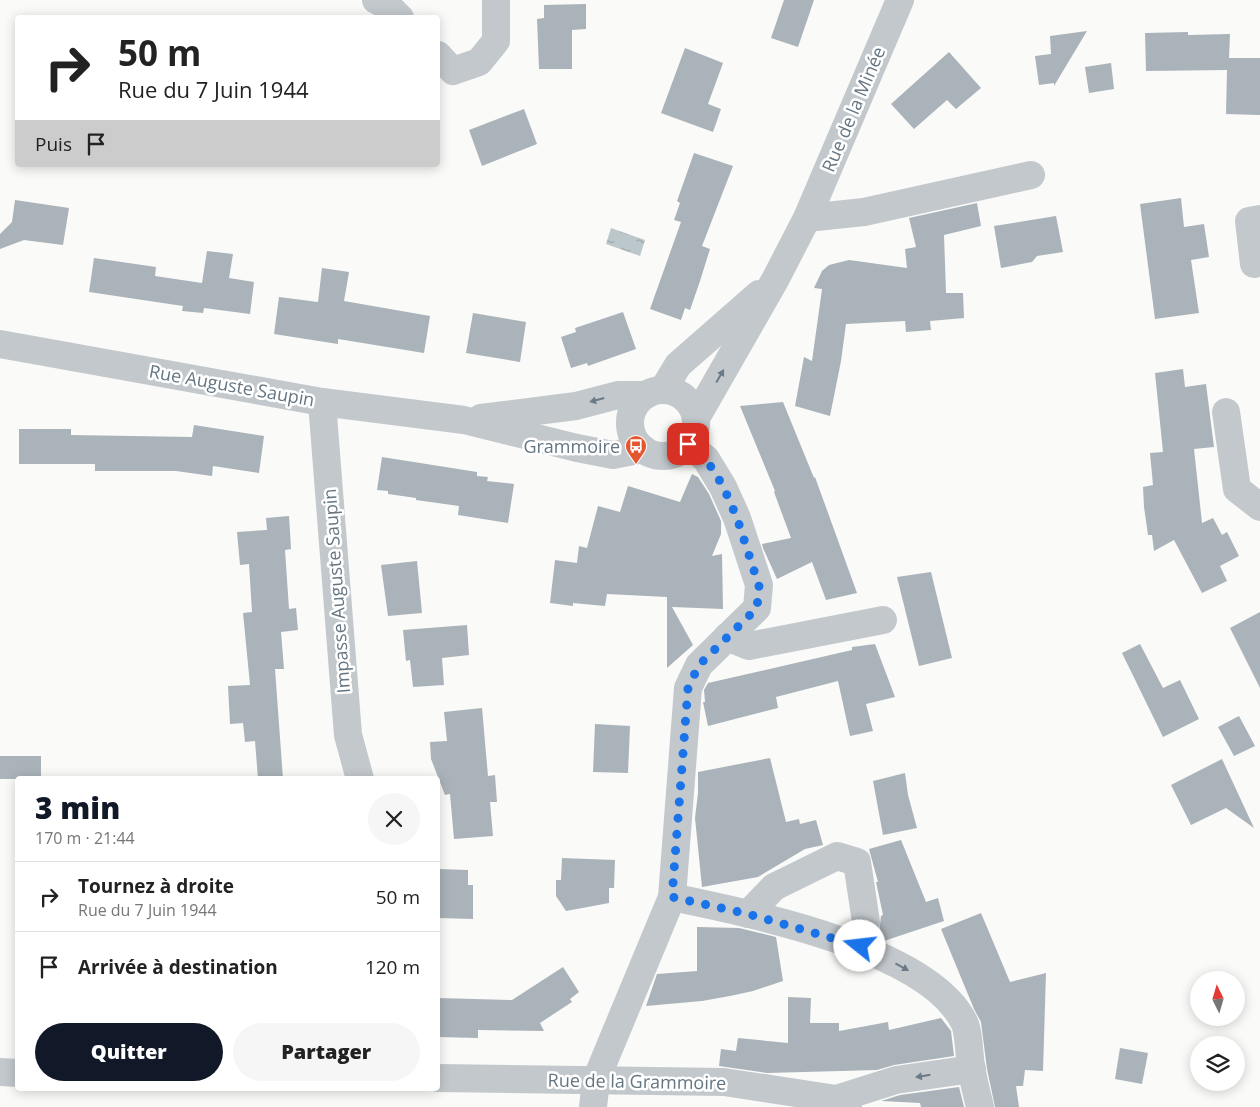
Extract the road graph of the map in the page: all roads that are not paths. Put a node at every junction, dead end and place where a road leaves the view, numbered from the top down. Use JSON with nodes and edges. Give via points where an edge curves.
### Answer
{"nodes":[{"id":1,"x":376,"y":0,"type":"edge"},
{"id":2,"x":496,"y":0,"type":"edge"},
{"id":3,"x":900,"y":0,"type":"edge"},
{"id":4,"x":397,"y":15,"type":"edge"},
{"id":5,"x":440,"y":57,"type":"edge"},
{"id":6,"x":1031,"y":175,"type":"dead end"},
{"id":7,"x":807,"y":218,"type":"junction"},
{"id":8,"x":1260,"y":219,"type":"edge"},
{"id":9,"x":1254,"y":264,"type":"dead end"},
{"id":10,"x":775,"y":280,"type":"junction"},
{"id":11,"x":0,"y":344,"type":"edge"},
{"id":12,"x":654,"y":392,"type":"junction"},
{"id":13,"x":322,"y":402,"type":"junction"},
{"id":14,"x":1226,"y":412,"type":"dead end"},
{"id":15,"x":696,"y":418,"type":"junction"},
{"id":16,"x":464,"y":420,"type":"junction"},
{"id":17,"x":688,"y":444,"type":"junction"},
{"id":18,"x":643,"y":449,"type":"junction"},
{"id":19,"x":1260,"y":507,"type":"edge"},
{"id":20,"x":883,"y":620,"type":"dead end"},
{"id":21,"x":728,"y":637,"type":"junction"},
{"id":22,"x":359,"y":776,"type":"edge"},
{"id":23,"x":672,"y":897,"type":"junction"},
{"id":24,"x":748,"y":914,"type":"junction"},
{"id":25,"x":860,"y":946,"type":"junction"},
{"id":26,"x":972,"y":1069,"type":"junction"},
{"id":27,"x":0,"y":1072,"type":"edge"},
{"id":28,"x":15,"y":1073,"type":"edge"},
{"id":29,"x":440,"y":1078,"type":"edge"},
{"id":30,"x":596,"y":1080,"type":"junction"},
{"id":31,"x":842,"y":1103,"type":"edge"},
{"id":32,"x":593,"y":1107,"type":"edge"},
{"id":33,"x":980,"y":1107,"type":"edge"}],
"edges":[{"from":1,"to":4,"type":"street"},
{"from":2,"to":5,"type":"street","via":[[496,41],[479,62],[453,71]]},
{"from":3,"to":7,"type":"street","name":"Rue de la Minée"},
{"from":6,"to":7,"type":"street","via":[[864,212]]},
{"from":7,"to":10,"type":"street","name":"Rue de la Minée"},
{"from":8,"to":9,"type":"street","via":[[1249,221]]},
{"from":10,"to":12,"type":"street","name":"Rue de la Minée","via":[[678,365]]},
{"from":15,"to":10,"type":"street","name":"Rue de la Minée","one_way":true},
{"from":11,"to":13,"type":"street","name":"Rue Auguste Saupin"},
{"from":12,"to":15,"type":"street","via":[[672,391],[681,395],[688,401]]},
{"from":12,"to":16,"type":"street","name":"Rue Auguste Saupin","one_way":true},
{"from":12,"to":18,"type":"street","via":[[635,407],[630,421],[636,441]]},
{"from":13,"to":16,"type":"street","name":"Rue Auguste Saupin"},
{"from":13,"to":22,"type":"street","name":"Impasse Auguste Saupin","via":[[348,735]]},
{"from":14,"to":19,"type":"street","via":[[1237,489]]},
{"from":15,"to":17,"type":"street","via":[[696,428]]},
{"from":16,"to":18,"type":"street","name":"Rue Auguste Saupin","via":[[613,455]]},
{"from":17,"to":18,"type":"street","via":[[672,455],[652,454]]},
{"from":17,"to":21,"type":"street","via":[[706,459],[723,486],[759,586],[757,608]]},
{"from":20,"to":21,"type":"street","via":[[750,646]]},
{"from":21,"to":23,"type":"street","via":[[699,665],[688,688]]},
{"from":23,"to":24,"type":"street"},
{"from":23,"to":30,"type":"street"},
{"from":24,"to":25,"type":"street"},
{"from":24,"to":25,"type":"street","via":[[774,888],[837,856],[857,862],[866,922]]},
{"from":25,"to":26,"type":"street","one_way":true,"via":[[902,967],[944,994],[965,1022]]},
{"from":26,"to":31,"type":"street","name":"Rue de la Grammoire","one_way":true,"via":[[896,1080]]},
{"from":26,"to":33,"type":"street"},
{"from":27,"to":28,"type":"street"},
{"from":29,"to":30,"type":"street","name":"Rue de la Grammoire"},
{"from":30,"to":31,"type":"street","name":"Rue de la Grammoire","via":[[724,1082]]},
{"from":30,"to":32,"type":"street"}]}
